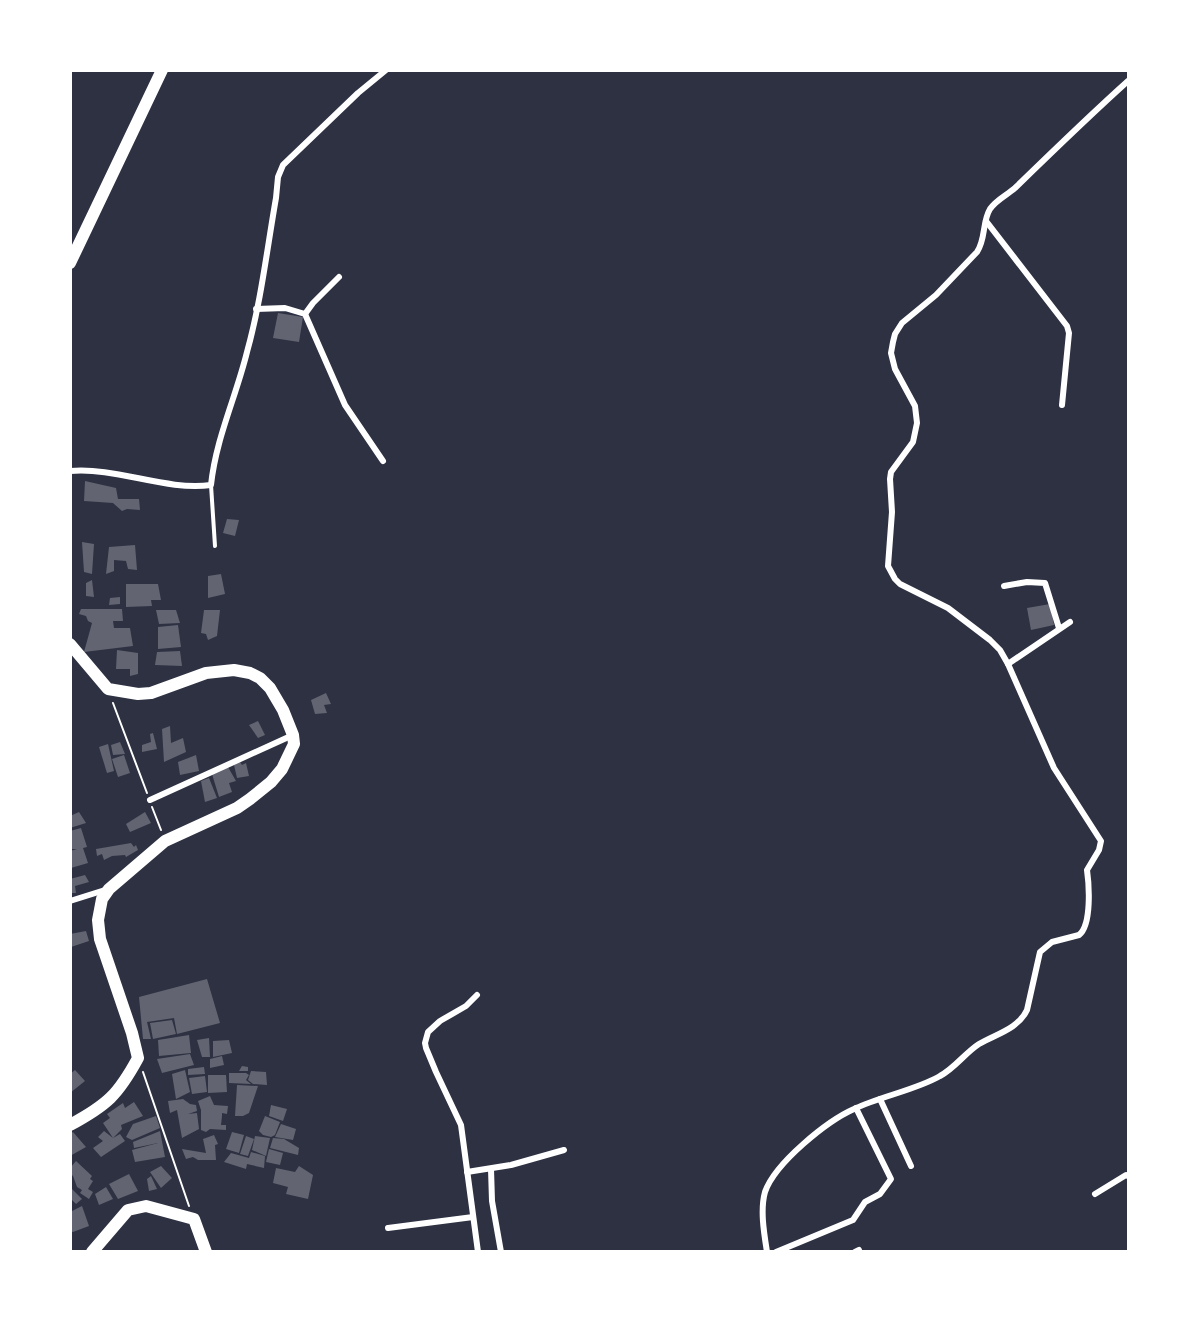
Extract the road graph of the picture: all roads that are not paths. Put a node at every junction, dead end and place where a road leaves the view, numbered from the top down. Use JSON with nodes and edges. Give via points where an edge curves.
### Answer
{"nodes":[{"id":1,"x":162,"y":70,"type":"edge"},
{"id":2,"x":386,"y":70,"type":"edge"},
{"id":3,"x":1128,"y":81,"type":"edge"},
{"id":4,"x":986,"y":221,"type":"junction"},
{"id":5,"x":70,"y":263,"type":"edge"},
{"id":6,"x":339,"y":277,"type":"dead end"},
{"id":7,"x":256,"y":309,"type":"junction"},
{"id":8,"x":304,"y":314,"type":"junction"},
{"id":9,"x":1062,"y":405,"type":"dead end"},
{"id":10,"x":383,"y":461,"type":"dead end"},
{"id":11,"x":70,"y":471,"type":"edge"},
{"id":12,"x":211,"y":485,"type":"junction"},
{"id":13,"x":215,"y":546,"type":"dead end"},
{"id":14,"x":1004,"y":586,"type":"dead end"},
{"id":15,"x":1070,"y":622,"type":"dead end"},
{"id":16,"x":1059,"y":628,"type":"junction"},
{"id":17,"x":70,"y":644,"type":"edge"},
{"id":18,"x":1008,"y":664,"type":"junction"},
{"id":19,"x":293,"y":735,"type":"junction"},
{"id":20,"x":150,"y":800,"type":"road end"},
{"id":21,"x":109,"y":889,"type":"junction"},
{"id":22,"x":70,"y":901,"type":"edge"},
{"id":23,"x":477,"y":995,"type":"dead end"},
{"id":24,"x":880,"y":1099,"type":"junction"},
{"id":25,"x":856,"y":1108,"type":"junction"},
{"id":26,"x":70,"y":1125,"type":"edge"},
{"id":27,"x":564,"y":1150,"type":"dead end"},
{"id":28,"x":911,"y":1166,"type":"dead end"},
{"id":29,"x":491,"y":1169,"type":"junction"},
{"id":30,"x":467,"y":1172,"type":"junction"},
{"id":31,"x":1128,"y":1176,"type":"edge"},
{"id":32,"x":1095,"y":1194,"type":"dead end"},
{"id":33,"x":473,"y":1217,"type":"junction"},
{"id":34,"x":388,"y":1228,"type":"dead end"},
{"id":35,"x":92,"y":1251,"type":"edge"},
{"id":36,"x":206,"y":1251,"type":"edge"},
{"id":37,"x":478,"y":1251,"type":"edge"},
{"id":38,"x":501,"y":1251,"type":"edge"},
{"id":39,"x":767,"y":1251,"type":"edge"},
{"id":40,"x":776,"y":1251,"type":"edge"}],
"edges":[{"from":1,"to":5,"type":"main road"},
{"from":2,"to":7,"type":"street","via":[[283,165]]},
{"from":3,"to":4,"type":"street","via":[[992,206]]},
{"from":4,"to":9,"type":"street","via":[[1067,326]]},
{"from":4,"to":18,"type":"street","via":[[981,246],[970,261],[902,322],[895,334],[891,353],[915,406],[917,423],[913,442],[891,472],[888,566],[900,584],[948,608],[990,640]]},
{"from":6,"to":8,"type":"street"},
{"from":7,"to":8,"type":"street","via":[[285,308]]},
{"from":7,"to":12,"type":"street","via":[[238,388],[220,436]]},
{"from":8,"to":10,"type":"street","via":[[345,405]]},
{"from":11,"to":12,"type":"street","via":[[130,475],[179,486]]},
{"from":12,"to":13,"type":"lane"},
{"from":14,"to":16,"type":"street","via":[[1045,584]]},
{"from":15,"to":16,"type":"street"},
{"from":16,"to":18,"type":"street"},
{"from":17,"to":19,"type":"main road","via":[[108,688],[138,694],[206,673],[250,673],[270,688]]},
{"from":18,"to":24,"type":"street","via":[[1054,768],[1101,841],[1087,870],[1090,885],[1086,926],[1079,935],[1052,942],[1040,952],[1027,1010],[1016,1024],[976,1046],[940,1076]]},
{"from":19,"to":20,"type":"street"},
{"from":19,"to":21,"type":"main road","via":[[294,744],[282,770],[271,782],[237,808],[165,841]]},
{"from":21,"to":22,"type":"street"},
{"from":21,"to":26,"type":"main road","via":[[102,899],[98,920],[100,939],[138,1058],[123,1085],[108,1101]]},
{"from":23,"to":30,"type":"street","via":[[428,1032],[426,1048],[461,1125]]},
{"from":24,"to":25,"type":"street"},
{"from":24,"to":28,"type":"street"},
{"from":25,"to":39,"type":"street","via":[[817,1132],[779,1170],[766,1190],[763,1210]]},
{"from":25,"to":40,"type":"street","via":[[890,1182],[880,1194],[865,1202],[853,1220]]},
{"from":27,"to":29,"type":"street"},
{"from":29,"to":30,"type":"street"},
{"from":29,"to":38,"type":"street"},
{"from":30,"to":33,"type":"street"},
{"from":31,"to":32,"type":"street"},
{"from":33,"to":34,"type":"street"},
{"from":33,"to":37,"type":"street"},
{"from":35,"to":36,"type":"main road","via":[[128,1210],[146,1206],[194,1219]]}]}
